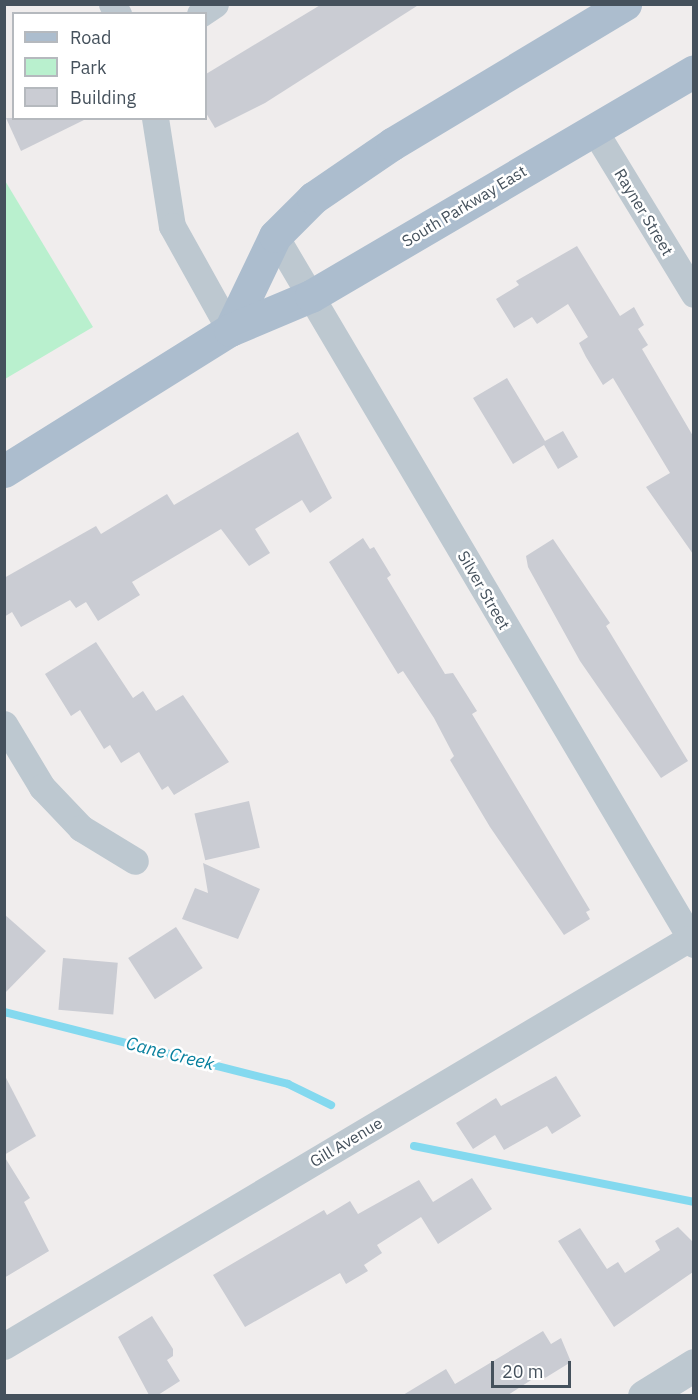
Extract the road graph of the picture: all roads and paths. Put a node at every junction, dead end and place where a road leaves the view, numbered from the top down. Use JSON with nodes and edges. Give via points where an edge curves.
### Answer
{"nodes":[{"id":1,"x":625,"y":4,"type":"edge"},
{"id":2,"x":693,"y":70,"type":"edge"},
{"id":3,"x":155,"y":120,"type":"edge"},
{"id":4,"x":594,"y":130,"type":"junction"},
{"id":5,"x":275,"y":236,"type":"junction"},
{"id":6,"x":693,"y":294,"type":"edge"},
{"id":7,"x":311,"y":296,"type":"junction"},
{"id":8,"x":230,"y":330,"type":"junction"},
{"id":9,"x":4,"y":471,"type":"edge"},
{"id":10,"x":4,"y":724,"type":"edge"},
{"id":11,"x":135,"y":861,"type":"dead end"},
{"id":12,"x":691,"y":941,"type":"edge"},
{"id":13,"x":4,"y":1346,"type":"edge"},
{"id":14,"x":693,"y":1365,"type":"edge"},
{"id":15,"x":646,"y":1395,"type":"edge"}],
"edges":[{"from":1,"to":5,"type":"main road","via":[[344,176]]},
{"from":2,"to":4,"type":"main road","name":"South Parkway East"},
{"from":3,"to":8,"type":"street","via":[[172,226]]},
{"from":4,"to":6,"type":"street","name":"Rayner Street"},
{"from":4,"to":7,"type":"main road","name":"South Parkway East"},
{"from":5,"to":7,"type":"street","name":"Silver Street"},
{"from":5,"to":8,"type":"main road"},
{"from":7,"to":8,"type":"main road","name":"South Parkway East"},
{"from":7,"to":12,"type":"street","name":"Silver Street"},
{"from":8,"to":9,"type":"main road","name":"South Parkway East"},
{"from":10,"to":11,"type":"street","via":[[42,787],[81,828]]},
{"from":12,"to":13,"type":"street","name":"Gill Avenue"},
{"from":14,"to":15,"type":"street"}]}
